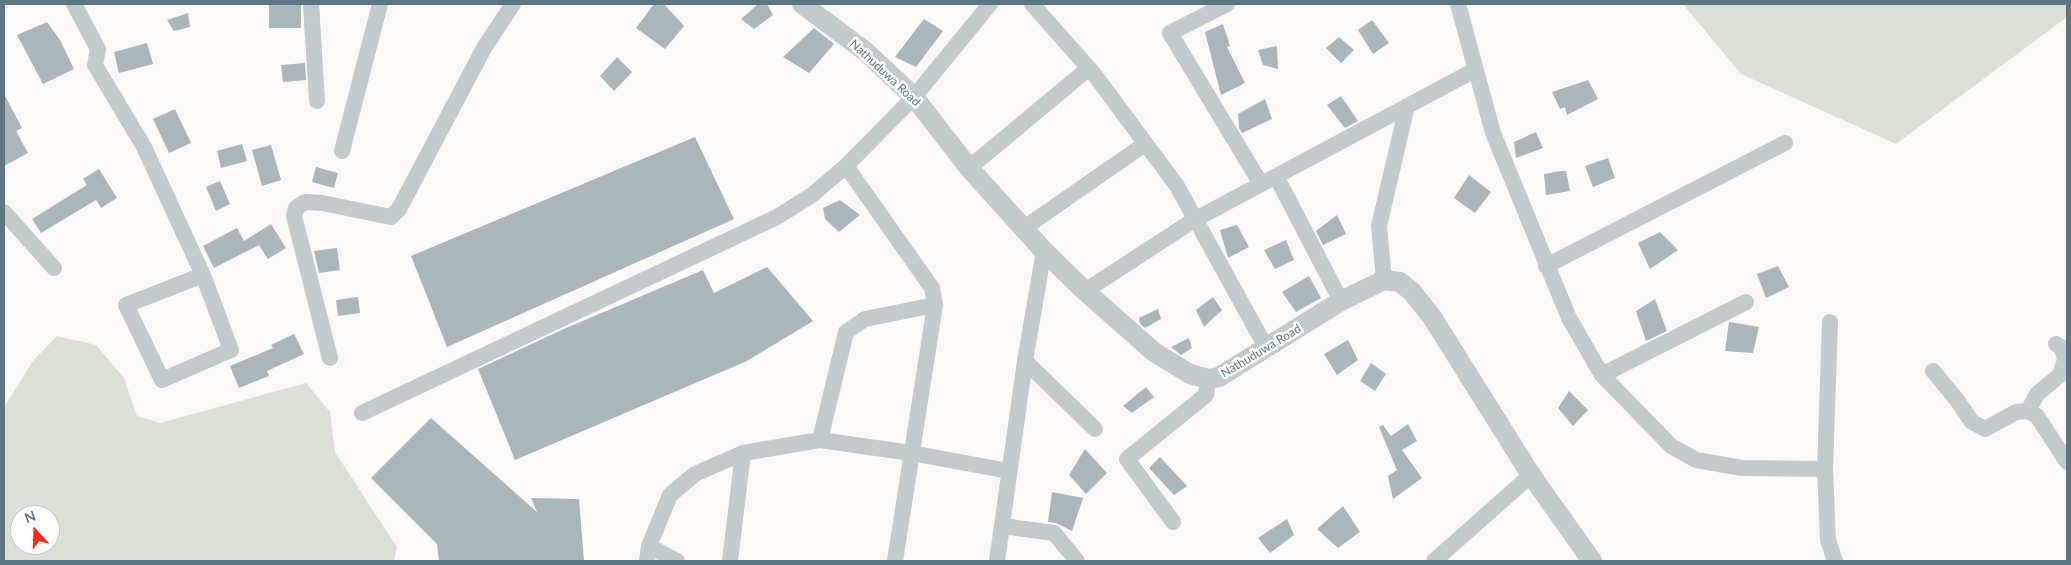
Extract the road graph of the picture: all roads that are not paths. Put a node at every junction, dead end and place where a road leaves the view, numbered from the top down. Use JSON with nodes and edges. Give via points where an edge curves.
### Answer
{"nodes":[{"id":1,"x":74,"y":4,"type":"edge"},
{"id":2,"x":311,"y":4,"type":"edge"},
{"id":3,"x":380,"y":4,"type":"edge"},
{"id":4,"x":513,"y":4,"type":"edge"},
{"id":5,"x":802,"y":4,"type":"edge"},
{"id":6,"x":990,"y":4,"type":"edge"},
{"id":7,"x":1032,"y":4,"type":"edge"},
{"id":8,"x":1227,"y":4,"type":"edge"},
{"id":9,"x":1458,"y":4,"type":"edge"},
{"id":10,"x":1089,"y":68,"type":"junction"},
{"id":11,"x":1475,"y":70,"type":"junction"},
{"id":12,"x":914,"y":97,"type":"junction"},
{"id":13,"x":317,"y":101,"type":"dead end"},
{"id":14,"x":1408,"y":106,"type":"junction"},
{"id":15,"x":1785,"y":143,"type":"dead end"},
{"id":16,"x":1145,"y":144,"type":"junction"},
{"id":17,"x":342,"y":151,"type":"dead end"},
{"id":18,"x":846,"y":166,"type":"junction"},
{"id":19,"x":969,"y":168,"type":"junction"},
{"id":20,"x":1276,"y":176,"type":"junction"},
{"id":21,"x":1262,"y":184,"type":"junction"},
{"id":22,"x":4,"y":212,"type":"edge"},
{"id":23,"x":1194,"y":220,"type":"junction"},
{"id":24,"x":1024,"y":228,"type":"junction"},
{"id":25,"x":1044,"y":251,"type":"junction"},
{"id":26,"x":1546,"y":266,"type":"junction"},
{"id":27,"x":54,"y":268,"type":"dead end"},
{"id":28,"x":203,"y":276,"type":"junction"},
{"id":29,"x":1384,"y":280,"type":"junction"},
{"id":30,"x":1085,"y":291,"type":"junction"},
{"id":31,"x":1341,"y":301,"type":"junction"},
{"id":32,"x":1746,"y":302,"type":"dead end"},
{"id":33,"x":935,"y":305,"type":"junction"},
{"id":34,"x":1830,"y":322,"type":"dead end"},
{"id":35,"x":2056,"y":344,"type":"dead end"},
{"id":36,"x":1267,"y":349,"type":"junction"},
{"id":37,"x":330,"y":358,"type":"dead end"},
{"id":38,"x":1024,"y":361,"type":"junction"},
{"id":39,"x":1933,"y":371,"type":"dead end"},
{"id":40,"x":1602,"y":376,"type":"junction"},
{"id":41,"x":1208,"y":379,"type":"junction"},
{"id":42,"x":2028,"y":411,"type":"junction"},
{"id":43,"x":362,"y":413,"type":"dead end"},
{"id":44,"x":1095,"y":429,"type":"dead end"},
{"id":45,"x":820,"y":440,"type":"junction"},
{"id":46,"x":743,"y":453,"type":"junction"},
{"id":47,"x":911,"y":453,"type":"junction"},
{"id":48,"x":2067,"y":462,"type":"edge"},
{"id":49,"x":1825,"y":469,"type":"junction"},
{"id":50,"x":1010,"y":471,"type":"junction"},
{"id":51,"x":1531,"y":476,"type":"junction"},
{"id":52,"x":1173,"y":522,"type":"dead end"},
{"id":53,"x":1002,"y":526,"type":"junction"},
{"id":54,"x":648,"y":554,"type":"edge"},
{"id":55,"x":677,"y":561,"type":"edge"},
{"id":56,"x":730,"y":561,"type":"edge"},
{"id":57,"x":895,"y":561,"type":"edge"},
{"id":58,"x":997,"y":561,"type":"edge"},
{"id":59,"x":1077,"y":561,"type":"edge"},
{"id":60,"x":1434,"y":561,"type":"edge"},
{"id":61,"x":1592,"y":561,"type":"edge"},
{"id":62,"x":1835,"y":561,"type":"edge"}],
"edges":[{"from":1,"to":28,"type":"street","via":[[98,49],[96,65],[144,147]]},
{"from":2,"to":13,"type":"street"},
{"from":3,"to":17,"type":"street"},
{"from":4,"to":37,"type":"street","via":[[484,48],[399,209],[391,217],[322,202],[305,202],[296,208],[294,216]]},
{"from":5,"to":12,"type":"street","name":"Nathuduwa Road","via":[[865,51]]},
{"from":6,"to":12,"type":"street"},
{"from":7,"to":10,"type":"street"},
{"from":8,"to":21,"type":"street","via":[[1170,33]]},
{"from":9,"to":11,"type":"street"},
{"from":10,"to":16,"type":"street"},
{"from":10,"to":19,"type":"street"},
{"from":11,"to":14,"type":"street"},
{"from":11,"to":26,"type":"street","via":[[1493,133]]},
{"from":12,"to":18,"type":"street"},
{"from":12,"to":19,"type":"street","name":"Nathuduwa Road"},
{"from":14,"to":20,"type":"street"},
{"from":14,"to":29,"type":"street","via":[[1379,226]]},
{"from":15,"to":26,"type":"street"},
{"from":16,"to":23,"type":"street","via":[[1176,186]]},
{"from":16,"to":24,"type":"street"},
{"from":18,"to":33,"type":"street","via":[[932,288]]},
{"from":18,"to":43,"type":"street","via":[[812,195],[777,217]]},
{"from":19,"to":24,"type":"street","name":"Nathuduwa Road"},
{"from":20,"to":21,"type":"street"},
{"from":20,"to":31,"type":"street"},
{"from":21,"to":23,"type":"street"},
{"from":22,"to":27,"type":"street"},
{"from":23,"to":30,"type":"street"},
{"from":23,"to":36,"type":"street"},
{"from":24,"to":25,"type":"street","name":"Nathuduwa Road"},
{"from":25,"to":30,"type":"street","name":"Nathuduwa Road"},
{"from":25,"to":38,"type":"street"},
{"from":26,"to":40,"type":"street","via":[[1569,318]]},
{"from":28,"to":28,"type":"street","via":[[126,305],[162,380],[231,350]]},
{"from":29,"to":31,"type":"street","name":"Nathuduwa Road"},
{"from":29,"to":51,"type":"street","via":[[1400,282],[1417,298]]},
{"from":30,"to":41,"type":"street","name":"Nathuduwa Road","via":[[1154,352],[1190,374]]},
{"from":31,"to":36,"type":"street","name":"Nathuduwa Road"},
{"from":32,"to":40,"type":"street"},
{"from":33,"to":45,"type":"street","via":[[865,319],[846,332]]},
{"from":33,"to":47,"type":"street"},
{"from":34,"to":49,"type":"street"},
{"from":35,"to":42,"type":"street","via":[[2062,348],[2065,360],[2060,375],[2037,394]]},
{"from":36,"to":41,"type":"street","name":"Nathuduwa Road","via":[[1219,377]]},
{"from":38,"to":44,"type":"street"},
{"from":38,"to":50,"type":"street"},
{"from":39,"to":42,"type":"street","via":[[1972,422],[1985,430],[2016,412]]},
{"from":40,"to":49,"type":"street","via":[[1671,446],[1696,460],[1742,468]]},
{"from":41,"to":52,"type":"street","via":[[1206,395],[1126,459]]},
{"from":42,"to":48,"type":"street","via":[[2037,416]]},
{"from":45,"to":46,"type":"street"},
{"from":45,"to":47,"type":"street"},
{"from":46,"to":54,"type":"street","via":[[695,474],[670,495]]},
{"from":46,"to":56,"type":"street"},
{"from":47,"to":50,"type":"street"},
{"from":47,"to":57,"type":"street"},
{"from":49,"to":62,"type":"street","via":[[1828,540]]},
{"from":50,"to":53,"type":"street"},
{"from":51,"to":60,"type":"street"},
{"from":51,"to":61,"type":"street"},
{"from":53,"to":58,"type":"street"},
{"from":53,"to":59,"type":"street","via":[[1054,533]]},
{"from":54,"to":55,"type":"street"}]}
